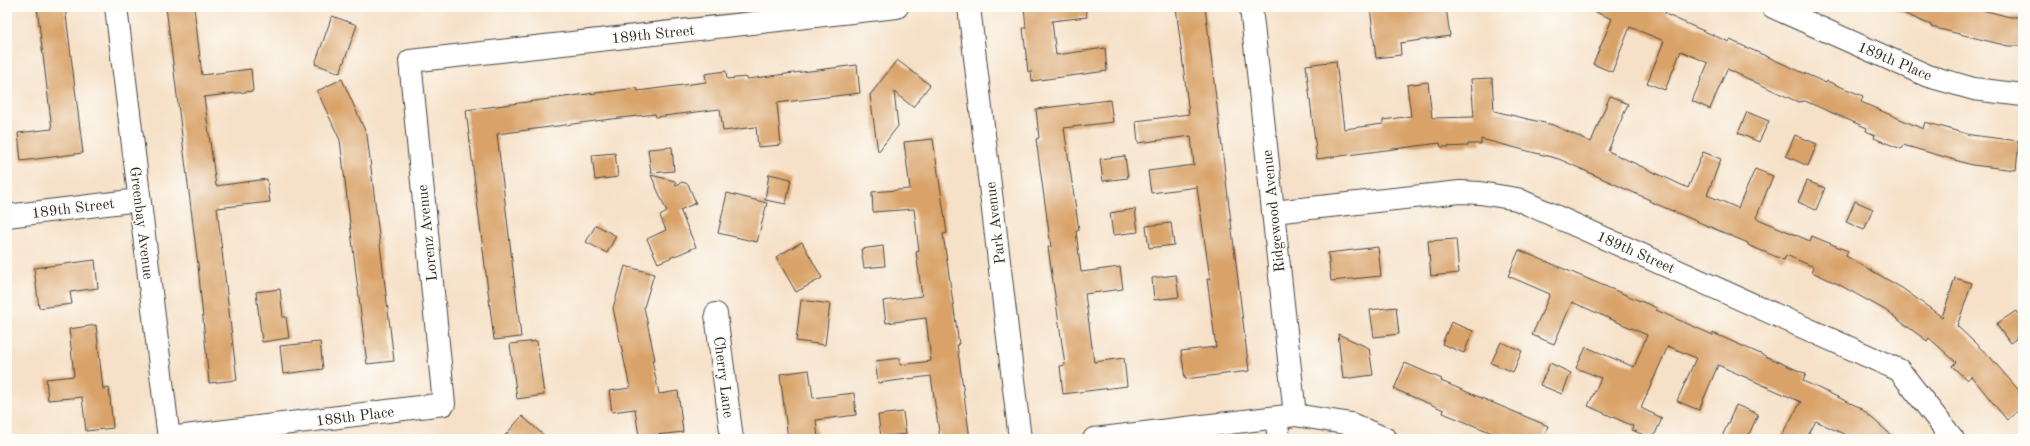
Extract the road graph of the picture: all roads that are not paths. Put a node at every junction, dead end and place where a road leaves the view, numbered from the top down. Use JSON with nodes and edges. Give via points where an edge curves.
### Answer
{"nodes":[{"id":1,"x":116,"y":7,"type":"edge"},
{"id":2,"x":897,"y":7,"type":"edge"},
{"id":3,"x":969,"y":7,"type":"edge"},
{"id":4,"x":1251,"y":7,"type":"edge"},
{"id":5,"x":1774,"y":7,"type":"edge"},
{"id":6,"x":410,"y":61,"type":"joint"},
{"id":7,"x":2023,"y":95,"type":"edge"},
{"id":8,"x":139,"y":200,"type":"junction"},
{"id":9,"x":1273,"y":212,"type":"junction"},
{"id":10,"x":7,"y":216,"type":"edge"},
{"id":11,"x":716,"y":314,"type":"dead end"},
{"id":12,"x":444,"y":404,"type":"joint"},
{"id":13,"x":1285,"y":416,"type":"junction"},
{"id":14,"x":169,"y":439,"type":"edge"},
{"id":15,"x":732,"y":439,"type":"edge"},
{"id":16,"x":1020,"y":439,"type":"edge"},
{"id":17,"x":1094,"y":439,"type":"edge"},
{"id":18,"x":1279,"y":439,"type":"edge"},
{"id":19,"x":1386,"y":439,"type":"edge"},
{"id":20,"x":1954,"y":439,"type":"edge"}],
"edges":[{"from":1,"to":8,"type":"street","name":"Greenbay Avenue"},
{"from":2,"to":6,"type":"street","name":"189th Street"},
{"from":3,"to":16,"type":"street","name":"Park Avenue"},
{"from":4,"to":9,"type":"street","name":"Ridgewood Avenue"},
{"from":5,"to":7,"type":"street","name":"189th Place","via":[[1940,80],[1974,89]]},
{"from":6,"to":12,"type":"street","name":"Lorenz Avenue"},
{"from":8,"to":10,"type":"street","name":"189th Street"},
{"from":8,"to":14,"type":"street","name":"Greenbay Avenue"},
{"from":9,"to":13,"type":"street","name":"Ridgewood Avenue"},
{"from":9,"to":20,"type":"street","name":"189th Street","via":[[1460,192],[1517,199],[1899,370]]},
{"from":11,"to":15,"type":"street","name":"Cherry Lane"},
{"from":12,"to":14,"type":"street","name":"188th Place"},
{"from":13,"to":17,"type":"street"},
{"from":13,"to":18,"type":"street","name":"Ridgewood Avenue"},
{"from":13,"to":19,"type":"street","via":[[1350,424]]}]}
